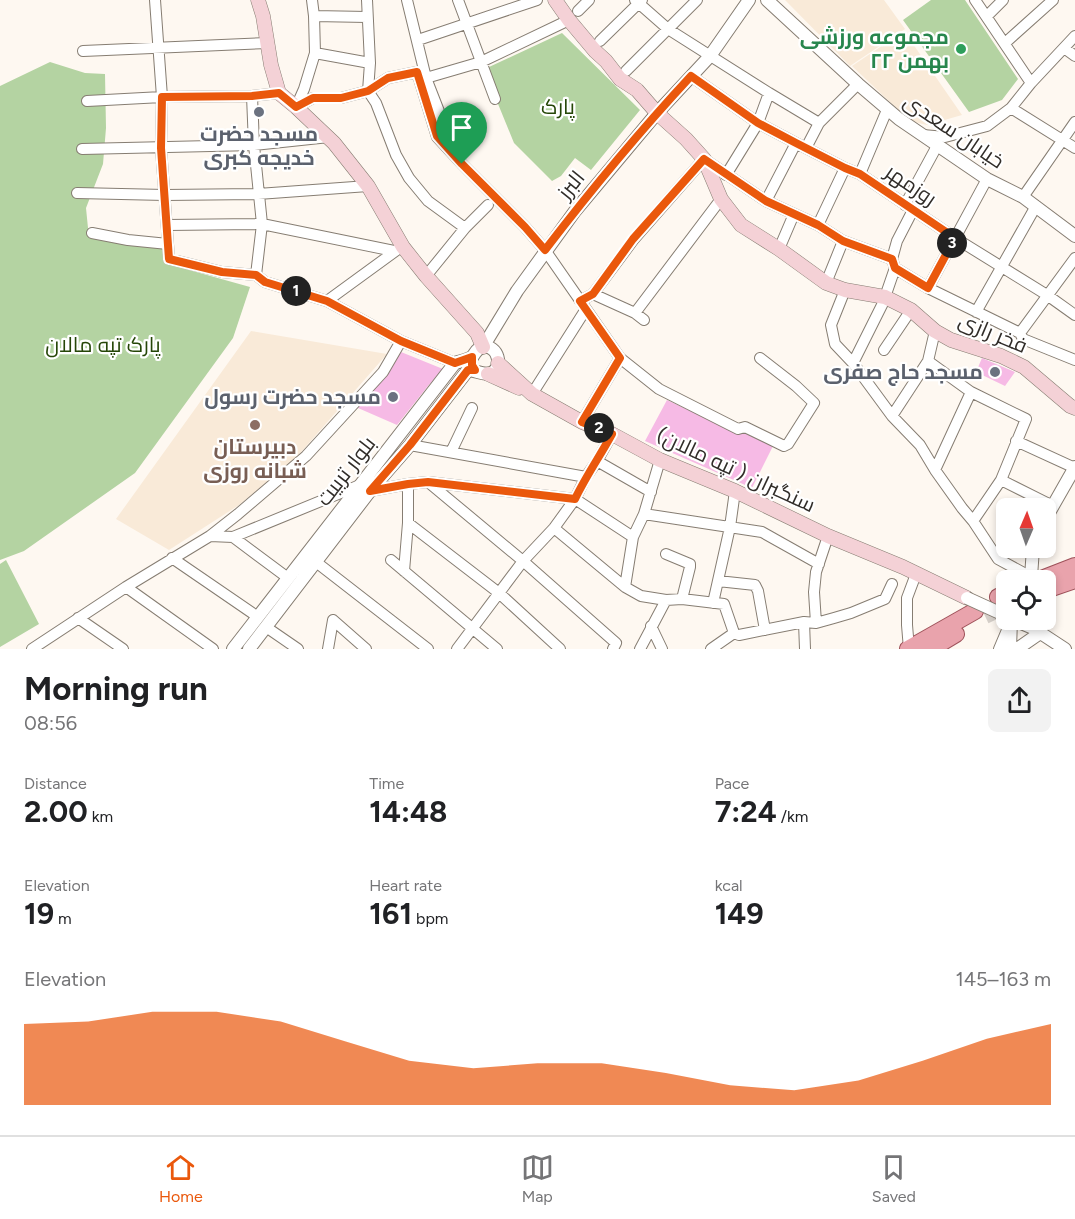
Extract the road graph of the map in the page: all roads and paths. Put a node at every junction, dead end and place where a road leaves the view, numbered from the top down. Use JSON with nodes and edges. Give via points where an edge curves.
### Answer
{"nodes":[{"id":1,"x":155,"y":0,"type":"edge"},
{"id":2,"x":258,"y":0,"type":"edge"},
{"id":3,"x":312,"y":0,"type":"edge"},
{"id":4,"x":366,"y":0,"type":"edge"},
{"id":5,"x":407,"y":0,"type":"edge"},
{"id":6,"x":458,"y":0,"type":"edge"},
{"id":7,"x":537,"y":0,"type":"edge"},
{"id":8,"x":555,"y":0,"type":"edge"},
{"id":9,"x":589,"y":0,"type":"edge"},
{"id":10,"x":697,"y":0,"type":"edge"},
{"id":11,"x":749,"y":0,"type":"edge"},
{"id":12,"x":767,"y":0,"type":"edge"},
{"id":13,"x":975,"y":0,"type":"edge"},
{"id":14,"x":1003,"y":0,"type":"edge"},
{"id":15,"x":1053,"y":0,"type":"edge"},
{"id":16,"x":639,"y":1,"type":"edge"},
{"id":17,"x":573,"y":15,"type":"junction"},
{"id":18,"x":314,"y":16,"type":"junction"},
{"id":19,"x":987,"y":16,"type":"junction"},
{"id":20,"x":367,"y":17,"type":"junction"},
{"id":21,"x":467,"y":24,"type":"junction"},
{"id":22,"x":668,"y":29,"type":"junction"},
{"id":23,"x":1075,"y":36,"type":"edge"},
{"id":24,"x":418,"y":40,"type":"junction"},
{"id":25,"x":600,"y":41,"type":"dead end"},
{"id":26,"x":268,"y":43,"type":"junction"},
{"id":27,"x":1005,"y":43,"type":"junction"},
{"id":28,"x":159,"y":48,"type":"junction"},
{"id":29,"x":1064,"y":48,"type":"junction"},
{"id":30,"x":83,"y":51,"type":"dead end"},
{"id":31,"x":315,"y":53,"type":"junction"},
{"id":32,"x":710,"y":56,"type":"junction"},
{"id":33,"x":1075,"y":56,"type":"edge"},
{"id":34,"x":481,"y":62,"type":"junction"},
{"id":35,"x":370,"y":63,"type":"junction"},
{"id":36,"x":626,"y":71,"type":"dead end"},
{"id":37,"x":422,"y":75,"type":"junction"},
{"id":38,"x":691,"y":76,"type":"junction"},
{"id":39,"x":1031,"y":83,"type":"junction"},
{"id":40,"x":858,"y":84,"type":"junction"},
{"id":41,"x":368,"y":91,"type":"junction"},
{"id":42,"x":279,"y":93,"type":"junction"},
{"id":43,"x":769,"y":93,"type":"junction"},
{"id":44,"x":252,"y":96,"type":"junction"},
{"id":45,"x":162,"y":97,"type":"junction"},
{"id":46,"x":495,"y":99,"type":"dead end"},
{"id":47,"x":87,"y":101,"type":"dead end"},
{"id":48,"x":296,"y":107,"type":"junction"},
{"id":49,"x":1011,"y":108,"type":"junction"},
{"id":50,"x":887,"y":110,"type":"junction"},
{"id":51,"x":657,"y":113,"type":"junction"},
{"id":52,"x":1075,"y":122,"type":"edge"},
{"id":53,"x":758,"y":123,"type":"junction"},
{"id":54,"x":819,"y":123,"type":"junction"},
{"id":55,"x":922,"y":135,"type":"junction"},
{"id":56,"x":329,"y":137,"type":"junction"},
{"id":57,"x":1063,"y":140,"type":"junction"},
{"id":58,"x":796,"y":143,"type":"junction"},
{"id":59,"x":254,"y":145,"type":"junction"},
{"id":60,"x":937,"y":146,"type":"junction"},
{"id":61,"x":82,"y":148,"type":"dead end"},
{"id":62,"x":161,"y":148,"type":"junction"},
{"id":63,"x":807,"y":148,"type":"junction"},
{"id":64,"x":1075,"y":148,"type":"edge"},
{"id":65,"x":704,"y":159,"type":"junction"},
{"id":66,"x":845,"y":168,"type":"junction"},
{"id":67,"x":860,"y":174,"type":"junction"},
{"id":68,"x":726,"y":175,"type":"junction"},
{"id":69,"x":987,"y":179,"type":"junction"},
{"id":70,"x":368,"y":186,"type":"junction"},
{"id":71,"x":77,"y":193,"type":"dead end"},
{"id":72,"x":258,"y":194,"type":"junction"},
{"id":73,"x":165,"y":195,"type":"junction"},
{"id":74,"x":1023,"y":197,"type":"junction"},
{"id":75,"x":721,"y":199,"type":"junction"},
{"id":76,"x":766,"y":201,"type":"junction"},
{"id":77,"x":488,"y":205,"type":"dead end"},
{"id":78,"x":1036,"y":206,"type":"junction"},
{"id":79,"x":909,"y":207,"type":"junction"},
{"id":80,"x":794,"y":214,"type":"junction"},
{"id":81,"x":262,"y":224,"type":"junction"},
{"id":82,"x":167,"y":225,"type":"junction"},
{"id":83,"x":818,"y":225,"type":"junction"},
{"id":84,"x":465,"y":228,"type":"junction"},
{"id":85,"x":92,"y":233,"type":"dead end"},
{"id":86,"x":1075,"y":236,"type":"edge"},
{"id":87,"x":955,"y":238,"type":"junction"},
{"id":88,"x":843,"y":241,"type":"junction"},
{"id":89,"x":168,"y":244,"type":"junction"},
{"id":90,"x":398,"y":249,"type":"junction"},
{"id":91,"x":779,"y":249,"type":"junction"},
{"id":92,"x":545,"y":250,"type":"junction"},
{"id":93,"x":1075,"y":258,"type":"edge"},
{"id":94,"x":894,"y":264,"type":"junction"},
{"id":95,"x":1002,"y":267,"type":"junction"},
{"id":96,"x":256,"y":275,"type":"junction"},
{"id":97,"x":426,"y":276,"type":"junction"},
{"id":98,"x":826,"y":283,"type":"junction"},
{"id":99,"x":928,"y":288,"type":"junction"},
{"id":100,"x":845,"y":290,"type":"junction"},
{"id":101,"x":593,"y":294,"type":"junction"},
{"id":102,"x":1047,"y":295,"type":"junction"},
{"id":103,"x":886,"y":297,"type":"junction"},
{"id":104,"x":327,"y":301,"type":"junction"},
{"id":105,"x":583,"y":305,"type":"junction"},
{"id":106,"x":911,"y":310,"type":"junction"},
{"id":107,"x":976,"y":312,"type":"junction"},
{"id":108,"x":1075,"y":315,"type":"edge"},
{"id":109,"x":936,"y":331,"type":"junction"},
{"id":110,"x":1020,"y":333,"type":"junction"},
{"id":111,"x":401,"y":341,"type":"junction"},
{"id":112,"x":483,"y":347,"type":"junction"},
{"id":113,"x":884,"y":350,"type":"dead end"},
{"id":114,"x":472,"y":357,"type":"junction"},
{"id":115,"x":620,"y":358,"type":"junction"},
{"id":116,"x":760,"y":358,"type":"dead end"},
{"id":117,"x":1075,"y":360,"type":"edge"},
{"id":118,"x":928,"y":361,"type":"junction"},
{"id":119,"x":455,"y":363,"type":"junction"},
{"id":120,"x":498,"y":363,"type":"junction"},
{"id":121,"x":853,"y":363,"type":"junction"},
{"id":122,"x":482,"y":372,"type":"junction"},
{"id":123,"x":971,"y":392,"type":"junction"},
{"id":124,"x":532,"y":394,"type":"junction"},
{"id":125,"x":472,"y":408,"type":"dead end"},
{"id":126,"x":1075,"y":408,"type":"edge"},
{"id":127,"x":892,"y":416,"type":"junction"},
{"id":128,"x":582,"y":422,"type":"junction"},
{"id":129,"x":612,"y":434,"type":"junction"},
{"id":130,"x":1016,"y":441,"type":"junction"},
{"id":131,"x":410,"y":445,"type":"junction"},
{"id":132,"x":450,"y":452,"type":"junction"},
{"id":133,"x":660,"y":460,"type":"junction"},
{"id":134,"x":597,"y":461,"type":"junction"},
{"id":135,"x":1075,"y":468,"type":"edge"},
{"id":136,"x":935,"y":470,"type":"junction"},
{"id":137,"x":586,"y":477,"type":"junction"},
{"id":138,"x":1001,"y":480,"type":"junction"},
{"id":139,"x":428,"y":482,"type":"junction"},
{"id":140,"x":408,"y":484,"type":"junction"},
{"id":141,"x":365,"y":488,"type":"junction"},
{"id":142,"x":735,"y":491,"type":"junction"},
{"id":143,"x":651,"y":492,"type":"junction"},
{"id":144,"x":1037,"y":498,"type":"edge"},
{"id":145,"x":575,"y":499,"type":"junction"},
{"id":146,"x":1056,"y":501,"type":"edge"},
{"id":147,"x":644,"y":514,"type":"junction"},
{"id":148,"x":973,"y":521,"type":"junction"},
{"id":149,"x":408,"y":523,"type":"junction"},
{"id":150,"x":554,"y":528,"type":"junction"},
{"id":151,"x":730,"y":528,"type":"junction"},
{"id":152,"x":210,"y":536,"type":"junction"},
{"id":153,"x":828,"y":536,"type":"junction"},
{"id":154,"x":233,"y":537,"type":"junction"},
{"id":155,"x":633,"y":537,"type":"junction"},
{"id":156,"x":666,"y":554,"type":"dead end"},
{"id":157,"x":172,"y":558,"type":"junction"},
{"id":158,"x":391,"y":560,"type":"dead end"},
{"id":159,"x":523,"y":561,"type":"junction"},
{"id":160,"x":316,"y":562,"type":"junction"},
{"id":161,"x":819,"y":564,"type":"junction"},
{"id":162,"x":1075,"y":566,"type":"edge"},
{"id":163,"x":1015,"y":570,"type":"edge"},
{"id":164,"x":404,"y":571,"type":"junction"},
{"id":165,"x":1056,"y":572,"type":"edge"},
{"id":166,"x":916,"y":574,"type":"junction"},
{"id":167,"x":288,"y":578,"type":"junction"},
{"id":168,"x":718,"y":580,"type":"junction"},
{"id":169,"x":1075,"y":580,"type":"edge"},
{"id":170,"x":892,"y":584,"type":"dead end"},
{"id":171,"x":126,"y":587,"type":"junction"},
{"id":172,"x":625,"y":587,"type":"junction"},
{"id":173,"x":1056,"y":587,"type":"edge"},
{"id":174,"x":499,"y":593,"type":"junction"},
{"id":175,"x":682,"y":598,"type":"junction"},
{"id":176,"x":666,"y":600,"type":"junction"},
{"id":177,"x":718,"y":603,"type":"junction"},
{"id":178,"x":976,"y":608,"type":"junction"},
{"id":179,"x":996,"y":613,"type":"tunnel mouth"},
{"id":180,"x":258,"y":617,"type":"junction"},
{"id":181,"x":78,"y":618,"type":"junction"},
{"id":182,"x":804,"y":622,"type":"junction"},
{"id":183,"x":816,"y":622,"type":"junction"},
{"id":184,"x":651,"y":626,"type":"junction"},
{"id":185,"x":266,"y":627,"type":"junction"},
{"id":186,"x":473,"y":628,"type":"junction"},
{"id":187,"x":765,"y":630,"type":"junction"},
{"id":188,"x":1008,"y":630,"type":"edge"},
{"id":189,"x":1011,"y":630,"type":"edge"},
{"id":190,"x":1036,"y":630,"type":"joint"},
{"id":191,"x":734,"y":633,"type":"junction"},
{"id":192,"x":614,"y":646,"type":"edge"},
{"id":193,"x":34,"y":649,"type":"edge"},
{"id":194,"x":123,"y":649,"type":"edge"},
{"id":195,"x":213,"y":649,"type":"edge"},
{"id":196,"x":233,"y":649,"type":"edge"},
{"id":197,"x":249,"y":649,"type":"edge"},
{"id":198,"x":298,"y":649,"type":"edge"},
{"id":199,"x":328,"y":649,"type":"edge"},
{"id":200,"x":366,"y":649,"type":"edge"},
{"id":201,"x":428,"y":649,"type":"edge"},
{"id":202,"x":458,"y":649,"type":"edge"},
{"id":203,"x":497,"y":649,"type":"edge"},
{"id":204,"x":560,"y":649,"type":"edge"},
{"id":205,"x":640,"y":649,"type":"edge"},
{"id":206,"x":662,"y":649,"type":"edge"},
{"id":207,"x":711,"y":649,"type":"edge"},
{"id":208,"x":805,"y":649,"type":"edge"},
{"id":209,"x":909,"y":649,"type":"edge"},
{"id":210,"x":931,"y":649,"type":"edge"},
{"id":211,"x":999,"y":649,"type":"edge"},
{"id":212,"x":1010,"y":649,"type":"edge"},
{"id":213,"x":1017,"y":649,"type":"edge"},
{"id":214,"x":1065,"y":649,"type":"edge"}],
"edges":[{"from":1,"to":28,"type":"street"},
{"from":2,"to":26,"type":"main road"},
{"from":3,"to":18,"type":"street"},
{"from":4,"to":20,"type":"street"},
{"from":5,"to":24,"type":"street"},
{"from":6,"to":21,"type":"street"},
{"from":7,"to":21,"type":"street"},
{"from":8,"to":17,"type":"main road","name":"فخر رازی"},
{"from":9,"to":17,"type":"street"},
{"from":10,"to":22,"type":"street"},
{"from":11,"to":32,"type":"street","name":"البرز"},
{"from":12,"to":40,"type":"street","name":"خیابان سعدی"},
{"from":13,"to":19,"type":"street"},
{"from":14,"to":19,"type":"street"},
{"from":15,"to":27,"type":"street"},
{"from":16,"to":22,"type":"street"},
{"from":16,"to":25,"type":"street"},
{"from":17,"to":34,"type":"street"},
{"from":17,"to":51,"type":"main road","name":"فخر رازی","via":[[595,51]]},
{"from":18,"to":20,"type":"street"},
{"from":18,"to":31,"type":"street"},
{"from":19,"to":27,"type":"street"},
{"from":20,"to":35,"type":"street"},
{"from":21,"to":24,"type":"street"},
{"from":21,"to":34,"type":"street"},
{"from":22,"to":32,"type":"street"},
{"from":22,"to":36,"type":"street"},
{"from":23,"to":29,"type":"street"},
{"from":24,"to":37,"type":"street"},
{"from":26,"to":28,"type":"street"},
{"from":26,"to":42,"type":"main road"},
{"from":27,"to":39,"type":"street"},
{"from":28,"to":30,"type":"street"},
{"from":28,"to":45,"type":"street"},
{"from":29,"to":33,"type":"street"},
{"from":29,"to":39,"type":"street"},
{"from":31,"to":35,"type":"street"},
{"from":31,"to":48,"type":"street"},
{"from":32,"to":38,"type":"street","name":"البرز"},
{"from":32,"to":43,"type":"street"},
{"from":34,"to":37,"type":"street"},
{"from":34,"to":46,"type":"street"},
{"from":35,"to":41,"type":"street"},
{"from":37,"to":41,"type":"street","via":[[388,78]]},
{"from":37,"to":92,"type":"street","via":[[462,164]]},
{"from":38,"to":51,"type":"street","name":"البرز"},
{"from":38,"to":53,"type":"street","name":"روزمهر"},
{"from":39,"to":49,"type":"street"},
{"from":40,"to":50,"type":"street","name":"خیابان سعدی"},
{"from":40,"to":54,"type":"street"},
{"from":41,"to":48,"type":"street","via":[[341,98],[313,98]]},
{"from":41,"to":84,"type":"street","via":[[409,178],[428,201]]},
{"from":42,"to":44,"type":"street"},
{"from":42,"to":48,"type":"main road"},
{"from":43,"to":53,"type":"street"},
{"from":43,"to":54,"type":"street"},
{"from":44,"to":45,"type":"street"},
{"from":44,"to":59,"type":"street"},
{"from":45,"to":47,"type":"street"},
{"from":45,"to":62,"type":"street"},
{"from":48,"to":56,"type":"main road"},
{"from":49,"to":55,"type":"street","via":[[987,126],[945,136]]},
{"from":49,"to":57,"type":"street"},
{"from":50,"to":55,"type":"street","name":"خیابان سعدی"},
{"from":50,"to":67,"type":"street"},
{"from":51,"to":65,"type":"main road","name":"فخر رازی"},
{"from":51,"to":92,"type":"street","name":"البرز"},
{"from":52,"to":57,"type":"street"},
{"from":53,"to":58,"type":"street","name":"روزمهر"},
{"from":53,"to":68,"type":"street"},
{"from":54,"to":63,"type":"street"},
{"from":55,"to":60,"type":"street","name":"خیابان سعدی"},
{"from":56,"to":59,"type":"street"},
{"from":56,"to":70,"type":"main road"},
{"from":57,"to":64,"type":"street"},
{"from":57,"to":74,"type":"street"},
{"from":58,"to":63,"type":"street","name":"روزمهر"},
{"from":58,"to":76,"type":"street"},
{"from":59,"to":62,"type":"street"},
{"from":59,"to":72,"type":"street"},
{"from":60,"to":69,"type":"street","name":"خیابان سعدی"},
{"from":60,"to":79,"type":"street"},
{"from":61,"to":62,"type":"street"},
{"from":62,"to":73,"type":"street"},
{"from":63,"to":66,"type":"street","name":"روزمهر"},
{"from":65,"to":68,"type":"street"},
{"from":65,"to":75,"type":"main road","name":"فخر رازی"},
{"from":65,"to":101,"type":"street","via":[[633,239]]},
{"from":66,"to":67,"type":"street","name":"روزمهر"},
{"from":66,"to":83,"type":"street"},
{"from":67,"to":79,"type":"street","name":"روزمهر"},
{"from":68,"to":76,"type":"street"},
{"from":69,"to":74,"type":"street","name":"خیابان سعدی"},
{"from":69,"to":87,"type":"street"},
{"from":70,"to":72,"type":"street"},
{"from":70,"to":90,"type":"main road"},
{"from":71,"to":73,"type":"street"},
{"from":72,"to":73,"type":"street"},
{"from":72,"to":81,"type":"street"},
{"from":73,"to":82,"type":"street"},
{"from":74,"to":78,"type":"street","name":"خیابان سعدی"},
{"from":75,"to":91,"type":"main road","name":"فخر رازی","via":[[741,225]]},
{"from":75,"to":101,"type":"street","via":[[639,317]]},
{"from":76,"to":80,"type":"street"},
{"from":77,"to":84,"type":"street"},
{"from":78,"to":86,"type":"street","name":"خیابان سعدی"},
{"from":78,"to":95,"type":"street"},
{"from":79,"to":87,"type":"street","name":"روزمهر"},
{"from":79,"to":94,"type":"street"},
{"from":80,"to":83,"type":"street"},
{"from":80,"to":91,"type":"street"},
{"from":81,"to":82,"type":"street"},
{"from":81,"to":90,"type":"street"},
{"from":81,"to":96,"type":"street"},
{"from":82,"to":89,"type":"street"},
{"from":83,"to":88,"type":"street"},
{"from":84,"to":97,"type":"street"},
{"from":85,"to":89,"type":"street"},
{"from":87,"to":95,"type":"street","name":"روزمهر"},
{"from":87,"to":99,"type":"street"},
{"from":88,"to":94,"type":"street"},
{"from":88,"to":98,"type":"street"},
{"from":89,"to":96,"type":"street","via":[[169,259],[222,272]]},
{"from":90,"to":97,"type":"main road"},
{"from":90,"to":104,"type":"street"},
{"from":91,"to":98,"type":"main road","name":"فخر رازی"},
{"from":92,"to":105,"type":"street"},
{"from":92,"to":112,"type":"street","name":"البرز"},
{"from":93,"to":102,"type":"street"},
{"from":94,"to":99,"type":"street"},
{"from":94,"to":103,"type":"street"},
{"from":95,"to":102,"type":"street","name":"روزمهر"},
{"from":95,"to":107,"type":"street"},
{"from":96,"to":104,"type":"street","via":[[265,282]]},
{"from":97,"to":112,"type":"main road","via":[[477,333]]},
{"from":98,"to":100,"type":"main road","name":"فخر رازی"},
{"from":99,"to":107,"type":"street"},
{"from":100,"to":103,"type":"main road","name":"فخر رازی"},
{"from":100,"to":121,"type":"street","via":[[831,325],[835,344]]},
{"from":101,"to":105,"type":"street"},
{"from":102,"to":108,"type":"street","name":"روزمهر"},
{"from":102,"to":110,"type":"street"},
{"from":103,"to":106,"type":"main road","name":"فخر رازی"},
{"from":103,"to":121,"type":"street"},
{"from":104,"to":111,"type":"street"},
{"from":105,"to":115,"type":"street"},
{"from":105,"to":124,"type":"street"},
{"from":106,"to":109,"type":"main road","name":"فخر رازی"},
{"from":106,"to":113,"type":"street"},
{"from":107,"to":110,"type":"street"},
{"from":109,"to":118,"type":"street"},
{"from":109,"to":126,"type":"main road","name":"فخر رازی","via":[[1024,367]]},
{"from":110,"to":117,"type":"street","via":[[1023,339]]},
{"from":111,"to":119,"type":"street"},
{"from":111,"to":152,"type":"street","via":[[383,372],[306,456]]},
{"from":112,"to":114,"type":"street"},
{"from":112,"to":120,"type":"street","via":[[496,352]]},
{"from":114,"to":119,"type":"street"},
{"from":114,"to":122,"type":"street","via":[[472,365]]},
{"from":115,"to":116,"type":"street","via":[[659,389],[738,429],[745,427],[786,446],[814,403]]},
{"from":115,"to":128,"type":"street"},
{"from":118,"to":123,"type":"street"},
{"from":118,"to":127,"type":"street"},
{"from":119,"to":141,"type":"street","name":"بلوار تربیت"},
{"from":120,"to":122,"type":"street","via":[[496,369]]},
{"from":120,"to":124,"type":"main road","name":"سنگبران ( تپه مالان)"},
{"from":121,"to":127,"type":"street"},
{"from":122,"to":124,"type":"main road"},
{"from":122,"to":131,"type":"street","name":"بلوار تربیت","via":[[468,370]]},
{"from":123,"to":130,"type":"street","via":[[1026,419]]},
{"from":123,"to":136,"type":"street"},
{"from":124,"to":128,"type":"main road","name":"سنگبران ( تپه مالان)"},
{"from":125,"to":132,"type":"street"},
{"from":127,"to":136,"type":"street","via":[[920,445]]},
{"from":128,"to":129,"type":"main road","name":"سنگبران ( تپه مالان)"},
{"from":129,"to":133,"type":"main road","name":"سنگبران ( تپه مالان)"},
{"from":129,"to":134,"type":"street"},
{"from":130,"to":135,"type":"street"},
{"from":130,"to":138,"type":"street"},
{"from":131,"to":132,"type":"street"},
{"from":131,"to":141,"type":"street","name":"بلوار تربیت"},
{"from":132,"to":137,"type":"street"},
{"from":133,"to":142,"type":"main road","name":"سنگبران ( تپه مالان)"},
{"from":133,"to":143,"type":"street"},
{"from":134,"to":137,"type":"street"},
{"from":134,"to":143,"type":"street"},
{"from":135,"to":146,"type":"street"},
{"from":136,"to":148,"type":"street"},
{"from":137,"to":145,"type":"street"},
{"from":138,"to":144,"type":"street"},
{"from":138,"to":148,"type":"street"},
{"from":139,"to":140,"type":"street"},
{"from":139,"to":145,"type":"street"},
{"from":139,"to":159,"type":"street"},
{"from":140,"to":141,"type":"street"},
{"from":140,"to":149,"type":"street"},
{"from":141,"to":154,"type":"street"},
{"from":141,"to":160,"type":"street","name":"بلوار تربیت"},
{"from":141,"to":167,"type":"street","name":"بلوار تربیت"},
{"from":142,"to":151,"type":"street"},
{"from":142,"to":153,"type":"main road","name":"سنگبران ( تپه مالان)"},
{"from":143,"to":147,"type":"street"},
{"from":145,"to":150,"type":"street"},
{"from":145,"to":155,"type":"street"},
{"from":147,"to":151,"type":"street"},
{"from":147,"to":155,"type":"street"},
{"from":148,"to":163,"type":"street","via":[[998,560]]},
{"from":149,"to":164,"type":"street"},
{"from":149,"to":174,"type":"street"},
{"from":150,"to":159,"type":"street"},
{"from":150,"to":172,"type":"street"},
{"from":151,"to":161,"type":"street","via":[[762,532]]},
{"from":151,"to":168,"type":"street"},
{"from":152,"to":154,"type":"street"},
{"from":152,"to":157,"type":"street"},
{"from":153,"to":161,"type":"street"},
{"from":153,"to":166,"type":"main road","name":"سنگبران ( تپه مالان)"},
{"from":154,"to":167,"type":"street"},
{"from":155,"to":172,"type":"street"},
{"from":156,"to":175,"type":"street","via":[[690,564]]},
{"from":157,"to":171,"type":"street"},
{"from":157,"to":180,"type":"street"},
{"from":158,"to":164,"type":"street"},
{"from":159,"to":174,"type":"street"},
{"from":159,"to":192,"type":"street"},
{"from":160,"to":185,"type":"street","name":"بلوار تربیت"},
{"from":160,"to":201,"type":"street"},
{"from":161,"to":183,"type":"street","via":[[814,592]]},
{"from":162,"to":165,"type":"main road"},
{"from":164,"to":186,"type":"street"},
{"from":166,"to":178,"type":"main road","name":"سنگبران ( تپه مالان)"},
{"from":166,"to":209,"type":"street","via":[[907,598]]},
{"from":167,"to":180,"type":"street","name":"بلوار تربیت"},
{"from":168,"to":177,"type":"street"},
{"from":168,"to":187,"type":"street","via":[[755,585]]},
{"from":169,"to":173,"type":"main road"},
{"from":170,"to":183,"type":"street","via":[[885,599],[851,614]]},
{"from":171,"to":181,"type":"street"},
{"from":171,"to":195,"type":"street"},
{"from":172,"to":176,"type":"street","via":[[641,597]]},
{"from":174,"to":186,"type":"street"},
{"from":174,"to":204,"type":"street"},
{"from":175,"to":176,"type":"street"},
{"from":175,"to":177,"type":"street"},
{"from":176,"to":184,"type":"street"},
{"from":177,"to":191,"type":"street"},
{"from":178,"to":179,"type":"street","bridge":true},
{"from":178,"to":209,"type":"main road"},
{"from":178,"to":210,"type":"main road"},
{"from":180,"to":196,"type":"street","name":"بلوار تربیت"},
{"from":181,"to":193,"type":"street"},
{"from":181,"to":194,"type":"street"},
{"from":182,"to":183,"type":"street"},
{"from":182,"to":187,"type":"street"},
{"from":182,"to":208,"type":"street"},
{"from":184,"to":205,"type":"street"},
{"from":184,"to":206,"type":"street"},
{"from":185,"to":197,"type":"street","name":"بلوار تربیت"},
{"from":185,"to":198,"type":"street"},
{"from":186,"to":202,"type":"street"},
{"from":186,"to":203,"type":"street"},
{"from":187,"to":191,"type":"street"},
{"from":188,"to":211,"type":"street"},
{"from":189,"to":212,"type":"street"},
{"from":190,"to":213,"type":"street"},
{"from":190,"to":214,"type":"street"},
{"from":191,"to":207,"type":"street"},
{"from":199,"to":200,"type":"street","via":[[333,620]]}]}
